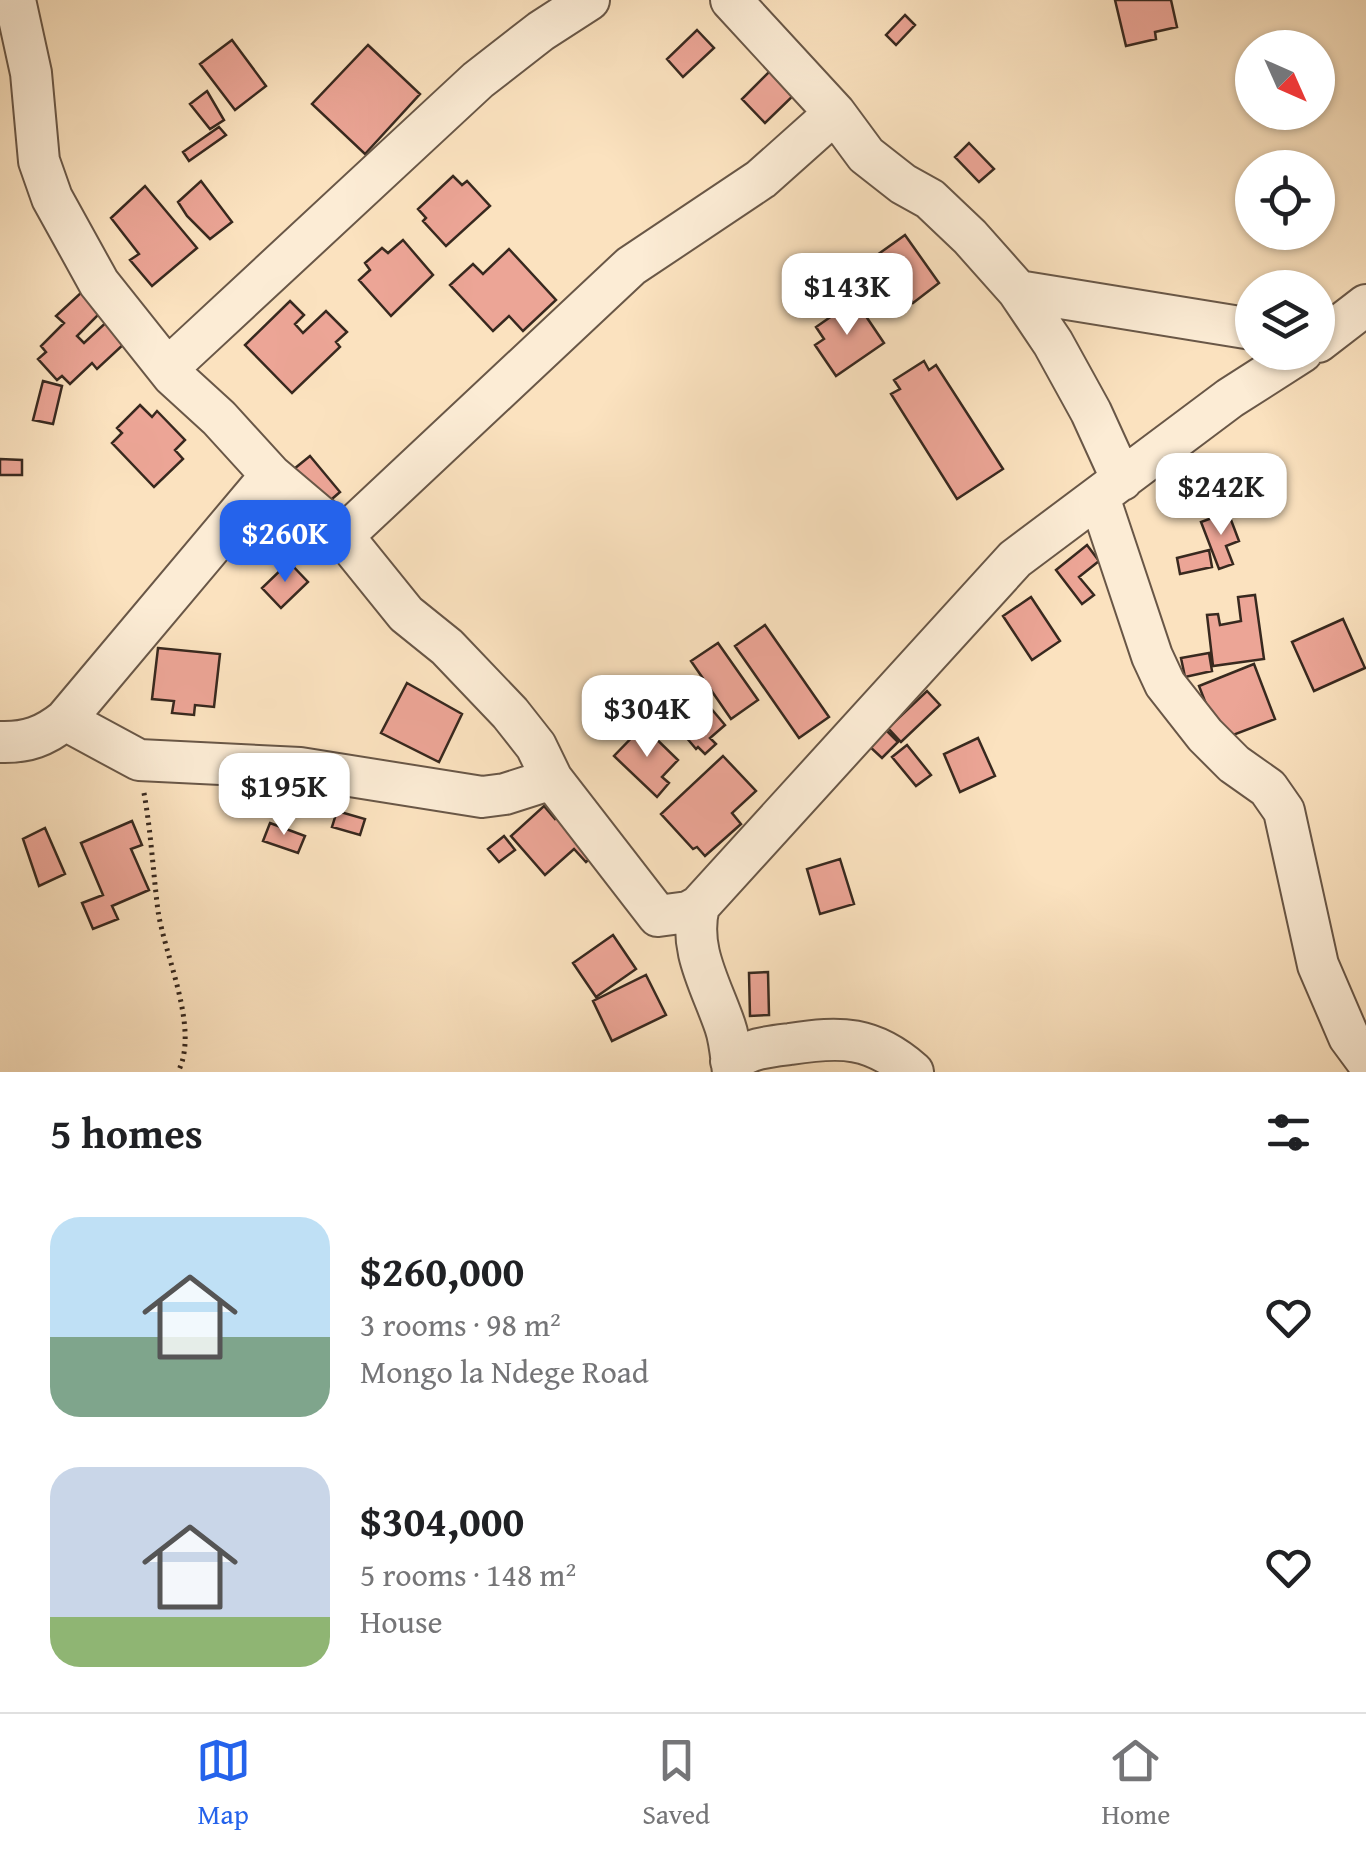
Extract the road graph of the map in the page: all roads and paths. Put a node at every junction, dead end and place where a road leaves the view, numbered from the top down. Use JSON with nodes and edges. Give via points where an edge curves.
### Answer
{"nodes":[{"id":1,"x":15,"y":0,"type":"edge"},
{"id":2,"x":589,"y":0,"type":"edge"},
{"id":3,"x":731,"y":0,"type":"edge"},
{"id":4,"x":835,"y":113,"type":"junction"},
{"id":5,"x":1018,"y":290,"type":"junction"},
{"id":6,"x":1366,"y":304,"type":"edge"},
{"id":7,"x":1235,"y":326,"type":"edge"},
{"id":8,"x":1335,"y":327,"type":"edge"},
{"id":9,"x":169,"y":366,"type":"junction"},
{"id":10,"x":1273,"y":370,"type":"edge"},
{"id":11,"x":271,"y":476,"type":"junction"},
{"id":12,"x":1110,"y":489,"type":"junction"},
{"id":13,"x":343,"y":536,"type":"junction"},
{"id":14,"x":66,"y":720,"type":"junction"},
{"id":15,"x":0,"y":742,"type":"edge"},
{"id":16,"x":139,"y":760,"type":"junction"},
{"id":17,"x":552,"y":780,"type":"junction"},
{"id":18,"x":699,"y":906,"type":"junction"},
{"id":19,"x":1366,"y":1060,"type":"edge"},
{"id":20,"x":732,"y":1067,"type":"edge"},
{"id":21,"x":178,"y":1072,"type":"edge"},
{"id":22,"x":912,"y":1072,"type":"edge"}],
"edges":[{"from":1,"to":9,"type":"street","via":[[31,73],[39,161],[52,198],[99,283]]},
{"from":2,"to":9,"type":"street","via":[[478,80]]},
{"from":3,"to":4,"type":"street"},
{"from":4,"to":5,"type":"street","via":[[866,155],[930,200]]},
{"from":4,"to":13,"type":"street","via":[[760,179],[631,266]]},
{"from":5,"to":7,"type":"street"},
{"from":5,"to":12,"type":"street","via":[[1091,412]]},
{"from":6,"to":8,"type":"street"},
{"from":9,"to":11,"type":"street"},
{"from":10,"to":12,"type":"street"},
{"from":11,"to":13,"type":"street"},
{"from":11,"to":14,"type":"street"},
{"from":12,"to":18,"type":"street","via":[[1014,559]]},
{"from":12,"to":19,"type":"street","via":[[1152,656],[1205,735],[1268,788],[1284,811],[1318,965]]},
{"from":13,"to":17,"type":"street","via":[[406,614],[510,713]]},
{"from":14,"to":15,"type":"street","via":[[47,734]]},
{"from":14,"to":16,"type":"street"},
{"from":16,"to":17,"type":"street","via":[[300,768],[482,797]]},
{"from":16,"to":21,"type":"path","via":[[158,911],[185,1026]]},
{"from":17,"to":18,"type":"street","via":[[658,916]]},
{"from":18,"to":20,"type":"street","via":[[695,942],[727,1031]]},
{"from":20,"to":22,"type":"street","via":[[752,1048],[827,1038],[879,1048]]}]}
